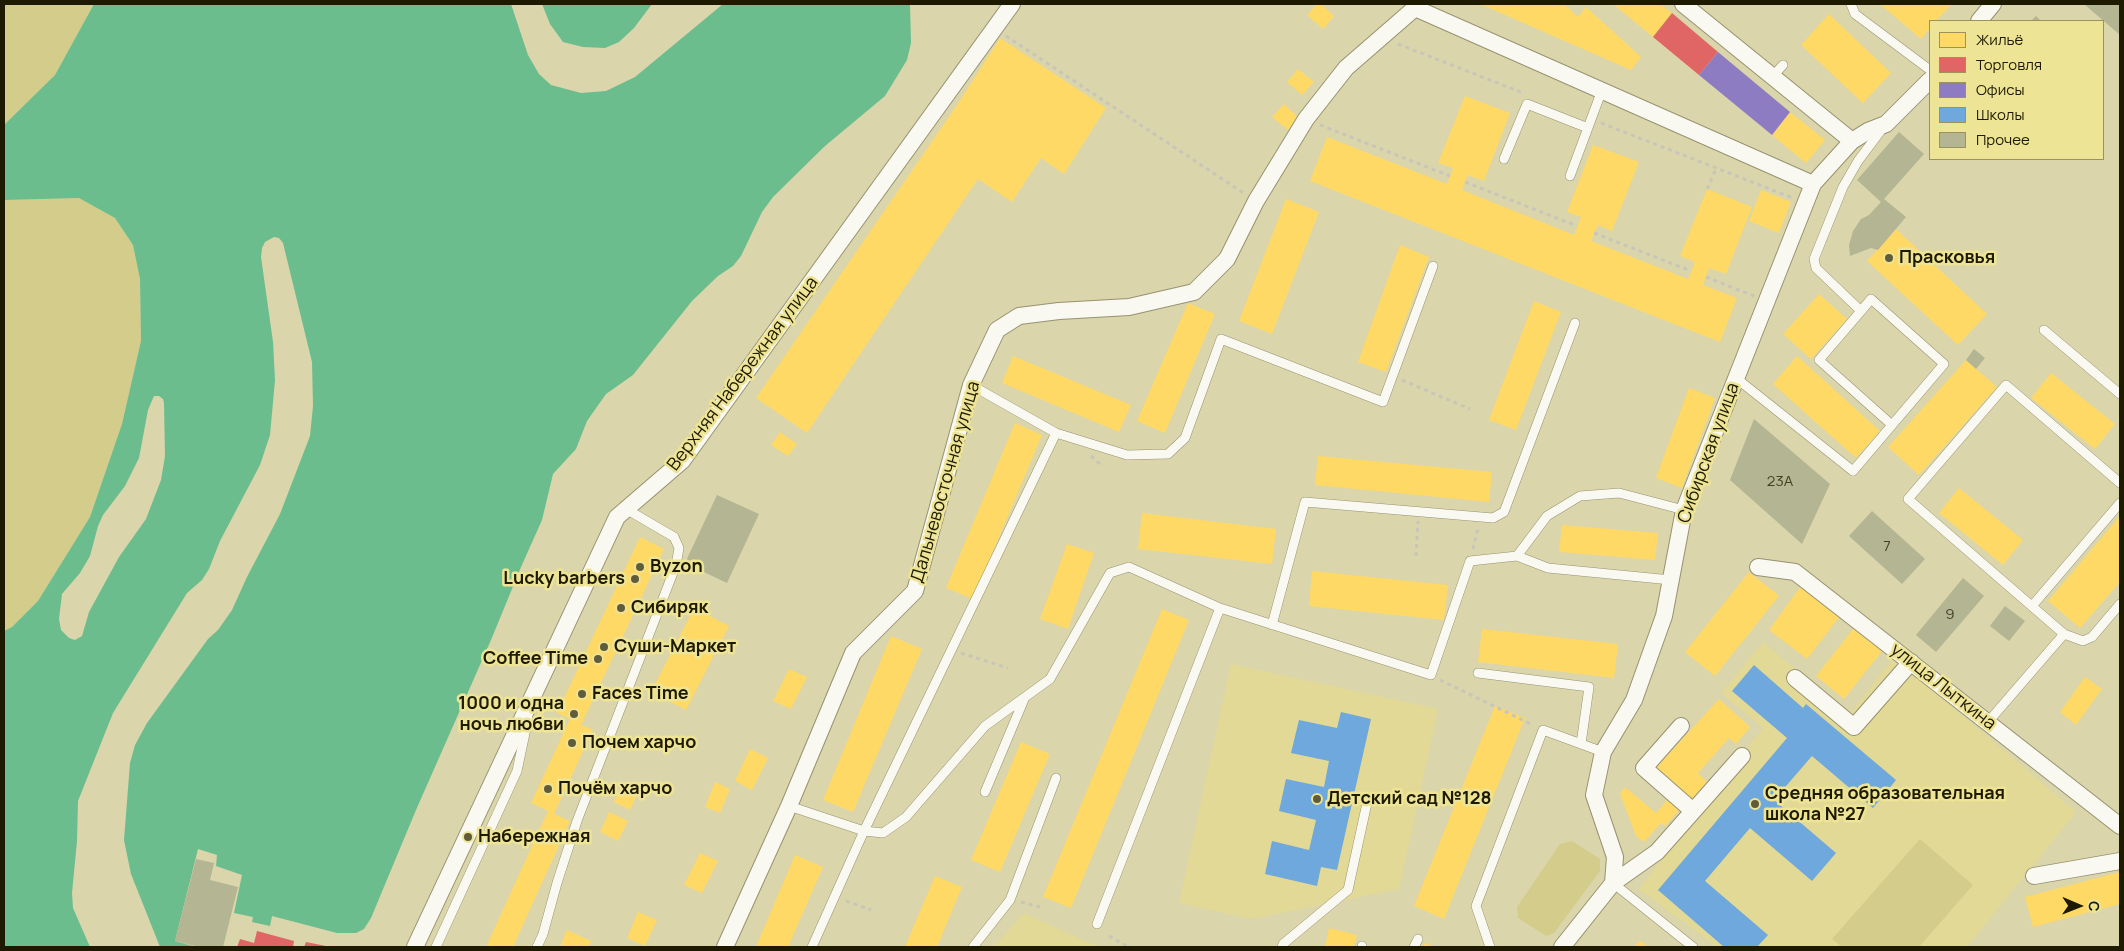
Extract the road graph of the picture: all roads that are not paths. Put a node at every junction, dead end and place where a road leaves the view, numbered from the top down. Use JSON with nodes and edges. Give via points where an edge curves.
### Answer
{"nodes":[{"id":1,"x":1012,"y":4,"type":"edge"},
{"id":2,"x":1683,"y":4,"type":"edge"},
{"id":3,"x":1851,"y":4,"type":"edge"},
{"id":4,"x":1993,"y":4,"type":"edge"},
{"id":5,"x":1416,"y":6,"type":"edge"},
{"id":6,"x":1980,"y":20,"type":"edge"},
{"id":7,"x":1783,"y":65,"type":"dead end"},
{"id":8,"x":1929,"y":69,"type":"edge"},
{"id":9,"x":1772,"y":77,"type":"junction"},
{"id":10,"x":1929,"y":81,"type":"edge"},
{"id":11,"x":1602,"y":90,"type":"junction"},
{"id":12,"x":1886,"y":124,"type":"junction"},
{"id":13,"x":1588,"y":128,"type":"junction"},
{"id":14,"x":1852,"y":141,"type":"junction"},
{"id":15,"x":1504,"y":159,"type":"dead end"},
{"id":16,"x":1570,"y":176,"type":"dead end"},
{"id":17,"x":1813,"y":184,"type":"junction"},
{"id":18,"x":1433,"y":266,"type":"dead end"},
{"id":19,"x":1861,"y":312,"type":"junction"},
{"id":20,"x":1575,"y":322,"type":"dead end"},
{"id":21,"x":2044,"y":330,"type":"dead end"},
{"id":22,"x":1736,"y":378,"type":"junction"},
{"id":23,"x":971,"y":385,"type":"junction"},
{"id":24,"x":2120,"y":394,"type":"edge"},
{"id":25,"x":1892,"y":425,"type":"junction"},
{"id":26,"x":1056,"y":434,"type":"junction"},
{"id":27,"x":2120,"y":483,"type":"edge"},
{"id":28,"x":2120,"y":503,"type":"edge"},
{"id":29,"x":626,"y":509,"type":"junction"},
{"id":30,"x":1684,"y":510,"type":"junction"},
{"id":31,"x":1517,"y":556,"type":"junction"},
{"id":32,"x":1758,"y":567,"type":"dead end"},
{"id":33,"x":1671,"y":580,"type":"junction"},
{"id":34,"x":2120,"y":604,"type":"edge"},
{"id":35,"x":2032,"y":606,"type":"junction"},
{"id":36,"x":1220,"y":608,"type":"junction"},
{"id":37,"x":1272,"y":625,"type":"junction"},
{"id":38,"x":2064,"y":634,"type":"junction"},
{"id":39,"x":1911,"y":662,"type":"junction"},
{"id":40,"x":1478,"y":673,"type":"dead end"},
{"id":41,"x":1795,"y":678,"type":"dead end"},
{"id":42,"x":533,"y":696,"type":"junction"},
{"id":43,"x":1025,"y":697,"type":"junction"},
{"id":44,"x":1988,"y":722,"type":"junction"},
{"id":45,"x":1681,"y":726,"type":"dead end"},
{"id":46,"x":1581,"y":744,"type":"junction"},
{"id":47,"x":1603,"y":752,"type":"junction"},
{"id":48,"x":1742,"y":756,"type":"dead end"},
{"id":49,"x":1056,"y":778,"type":"dead end"},
{"id":50,"x":986,"y":792,"type":"dead end"},
{"id":51,"x":1367,"y":803,"type":"dead end"},
{"id":52,"x":789,"y":806,"type":"junction"},
{"id":53,"x":1693,"y":812,"type":"junction"},
{"id":54,"x":2120,"y":826,"type":"edge"},
{"id":55,"x":864,"y":831,"type":"junction"},
{"id":56,"x":2120,"y":861,"type":"edge"},
{"id":57,"x":2034,"y":876,"type":"dead end"},
{"id":58,"x":1612,"y":882,"type":"junction"},
{"id":59,"x":1097,"y":924,"type":"dead end"},
{"id":60,"x":415,"y":947,"type":"edge"},
{"id":61,"x":436,"y":947,"type":"edge"},
{"id":62,"x":537,"y":947,"type":"edge"},
{"id":63,"x":725,"y":947,"type":"edge"},
{"id":64,"x":812,"y":947,"type":"edge"},
{"id":65,"x":973,"y":947,"type":"edge"},
{"id":66,"x":1282,"y":947,"type":"edge"},
{"id":67,"x":1490,"y":947,"type":"edge"},
{"id":68,"x":1562,"y":947,"type":"edge"},
{"id":69,"x":1693,"y":947,"type":"edge"}],
"edges":[{"from":1,"to":29,"type":"street","name":"Верхняя Набережная улица","via":[[682,460]]},
{"from":2,"to":9,"type":"street"},
{"from":3,"to":8,"type":"lane","via":[[1855,14]]},
{"from":4,"to":6,"type":"street"},
{"from":5,"to":11,"type":"street"},
{"from":5,"to":23,"type":"street","name":"Дальневосточная улица","via":[[1346,68],[1306,120],[1256,201],[1227,258],[1194,292],[1129,307],[1019,316],[998,330]]},
{"from":7,"to":9,"type":"lane"},
{"from":9,"to":14,"type":"street"},
{"from":10,"to":12,"type":"street","name":"Сибирская улица"},
{"from":11,"to":13,"type":"lane"},
{"from":11,"to":17,"type":"street"},
{"from":12,"to":14,"type":"street","name":"Сибирская улица"},
{"from":12,"to":19,"type":"lane","via":[[1858,161],[1843,188],[1814,259],[1816,268]]},
{"from":13,"to":15,"type":"lane","via":[[1527,104]]},
{"from":13,"to":16,"type":"lane"},
{"from":14,"to":17,"type":"street","name":"Сибирская улица"},
{"from":17,"to":22,"type":"street","name":"Сибирская улица"},
{"from":18,"to":26,"type":"lane","via":[[1383,402],[1221,339],[1185,438],[1168,454],[1127,455]]},
{"from":19,"to":25,"type":"lane","via":[[1819,360]]},
{"from":19,"to":25,"type":"lane","via":[[1871,299],[1944,364]]},
{"from":20,"to":37,"type":"lane","via":[[1504,512],[1493,518],[1304,502]]},
{"from":21,"to":24,"type":"lane"},
{"from":22,"to":25,"type":"lane","via":[[1853,471]]},
{"from":22,"to":30,"type":"street","name":"Сибирская улица"},
{"from":23,"to":26,"type":"lane"},
{"from":23,"to":52,"type":"street","name":"Дальневосточная улица","via":[[915,591],[853,653]]},
{"from":26,"to":55,"type":"lane"},
{"from":27,"to":35,"type":"lane","via":[[2006,385],[1908,499]]},
{"from":28,"to":35,"type":"lane"},
{"from":29,"to":42,"type":"street","name":"Верхняя Набережная улица","via":[[617,517]]},
{"from":29,"to":62,"type":"lane","via":[[674,537],[679,548],[676,566],[577,821]]},
{"from":30,"to":31,"type":"lane","via":[[1618,493],[1580,496],[1547,516]]},
{"from":30,"to":33,"type":"street","name":"Сибирская улица"},
{"from":31,"to":33,"type":"lane","via":[[1548,568]]},
{"from":31,"to":37,"type":"lane","via":[[1470,562],[1431,675]]},
{"from":32,"to":39,"type":"street","name":"улица Лыткина","via":[[1795,572]]},
{"from":33,"to":47,"type":"street","name":"Сибирская улица","via":[[1664,616],[1634,700]]},
{"from":34,"to":38,"type":"lane","via":[[2092,637],[2083,641]]},
{"from":35,"to":38,"type":"lane"},
{"from":36,"to":37,"type":"lane"},
{"from":36,"to":43,"type":"lane","via":[[1129,567],[1110,573],[1050,679]]},
{"from":36,"to":59,"type":"lane"},
{"from":38,"to":44,"type":"lane"},
{"from":39,"to":41,"type":"street","via":[[1854,727]]},
{"from":39,"to":44,"type":"street","name":"улица Лыткина"},
{"from":40,"to":46,"type":"lane","via":[[1589,687]]},
{"from":42,"to":60,"type":"street","name":"Верхняя Набережная улица"},
{"from":42,"to":61,"type":"lane","via":[[517,771]]},
{"from":43,"to":50,"type":"lane"},
{"from":43,"to":55,"type":"lane","via":[[985,726],[906,817],[883,833]]},
{"from":44,"to":54,"type":"street","name":"улица Лыткина"},
{"from":45,"to":53,"type":"street","via":[[1644,768]]},
{"from":46,"to":47,"type":"lane"},
{"from":46,"to":67,"type":"lane","via":[[1543,730],[1476,906]]},
{"from":47,"to":58,"type":"street","name":"Сибирская улица","via":[[1594,795],[1615,857]]},
{"from":48,"to":53,"type":"street"},
{"from":49,"to":65,"type":"lane","via":[[1010,900]]},
{"from":51,"to":66,"type":"lane","via":[[1348,890]]},
{"from":52,"to":55,"type":"lane"},
{"from":52,"to":63,"type":"street","name":"Дальневосточная улица"},
{"from":53,"to":58,"type":"street","via":[[1657,852]]},
{"from":55,"to":64,"type":"lane"},
{"from":56,"to":57,"type":"street"},
{"from":58,"to":68,"type":"street"},
{"from":58,"to":69,"type":"lane"}]}
